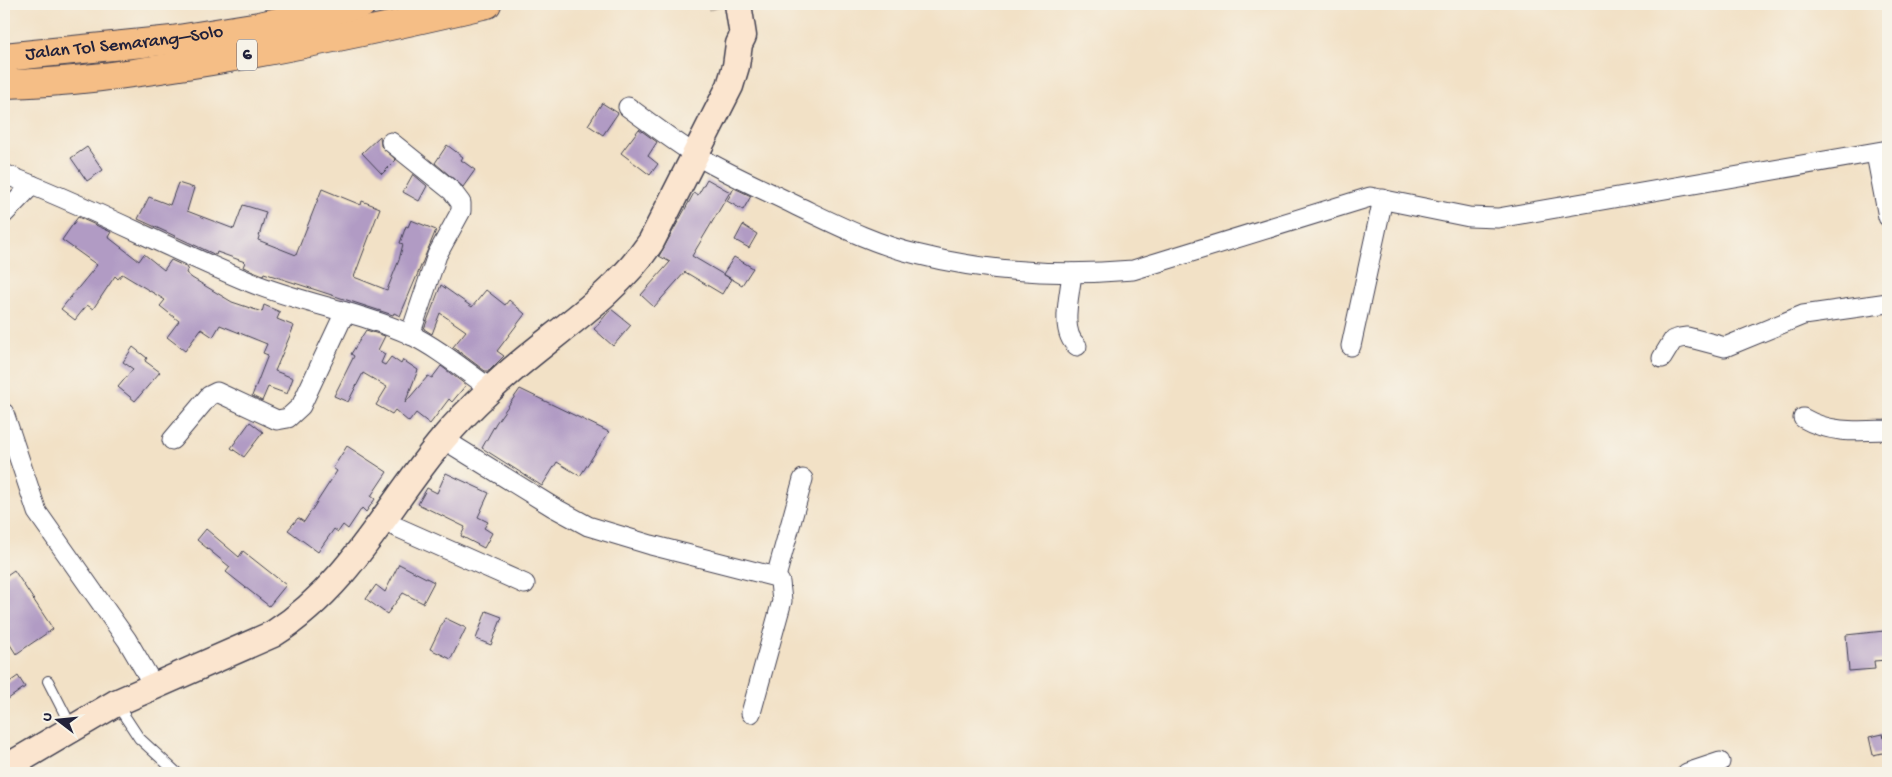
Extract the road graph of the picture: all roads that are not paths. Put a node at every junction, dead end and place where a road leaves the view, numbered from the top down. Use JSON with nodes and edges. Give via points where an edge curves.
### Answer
{"nodes":[{"id":1,"x":362,"y":4,"type":"edge"},
{"id":2,"x":487,"y":4,"type":"edge"},
{"id":3,"x":730,"y":5,"type":"edge"},
{"id":4,"x":4,"y":57,"type":"edge"},
{"id":5,"x":4,"y":84,"type":"edge"},
{"id":6,"x":628,"y":107,"type":"dead end"},
{"id":7,"x":391,"y":142,"type":"dead end"},
{"id":8,"x":1882,"y":152,"type":"edge"},
{"id":9,"x":696,"y":155,"type":"junction"},
{"id":10,"x":4,"y":174,"type":"edge"},
{"id":11,"x":32,"y":185,"type":"junction"},
{"id":12,"x":1383,"y":199,"type":"junction"},
{"id":13,"x":4,"y":214,"type":"edge"},
{"id":14,"x":1888,"y":217,"type":"edge"},
{"id":15,"x":1072,"y":273,"type":"junction"},
{"id":16,"x":1888,"y":303,"type":"edge"},
{"id":17,"x":345,"y":312,"type":"junction"},
{"id":18,"x":410,"y":335,"type":"junction"},
{"id":19,"x":1077,"y":346,"type":"dead end"},
{"id":20,"x":1351,"y":346,"type":"dead end"},
{"id":21,"x":1662,"y":358,"type":"dead end"},
{"id":22,"x":491,"y":389,"type":"junction"},
{"id":23,"x":4,"y":413,"type":"edge"},
{"id":24,"x":1803,"y":418,"type":"dead end"},
{"id":25,"x":1888,"y":430,"type":"edge"},
{"id":26,"x":443,"y":438,"type":"junction"},
{"id":27,"x":172,"y":440,"type":"dead end"},
{"id":28,"x":803,"y":479,"type":"dead end"},
{"id":29,"x":382,"y":521,"type":"junction"},
{"id":30,"x":776,"y":577,"type":"junction"},
{"id":31,"x":526,"y":584,"type":"dead end"},
{"id":32,"x":48,"y":681,"type":"dead end"},
{"id":33,"x":154,"y":686,"type":"junction"},
{"id":34,"x":116,"y":703,"type":"junction"},
{"id":35,"x":751,"y":713,"type":"dead end"},
{"id":36,"x":72,"y":728,"type":"junction"},
{"id":37,"x":1720,"y":762,"type":"dead end"},
{"id":38,"x":4,"y":769,"type":"edge"},
{"id":39,"x":177,"y":773,"type":"edge"},
{"id":40,"x":1687,"y":773,"type":"edge"}],
"edges":[{"from":1,"to":4,"type":"highway","name":"Jalan Tol Semarang–Solo","number":"6","via":[[172,40]]},
{"from":2,"to":5,"type":"highway","name":"Jalan Tol Semarang–Solo","number":"6","via":[[243,56],[82,79]]},
{"from":3,"to":9,"type":"street","via":[[732,38],[739,44],[730,86]]},
{"from":6,"to":9,"type":"street"},
{"from":7,"to":18,"type":"street","via":[[452,191],[462,205],[437,255]]},
{"from":8,"to":12,"type":"street","via":[[1498,218],[1469,217]]},
{"from":8,"to":14,"type":"street"},
{"from":9,"to":15,"type":"street","via":[[826,220],[916,254],[1040,273]]},
{"from":9,"to":22,"type":"street","via":[[640,259],[590,306]]},
{"from":10,"to":11,"type":"street"},
{"from":11,"to":13,"type":"street"},
{"from":11,"to":17,"type":"street","via":[[249,282]]},
{"from":12,"to":15,"type":"street","via":[[1370,196],[1134,270]]},
{"from":12,"to":20,"type":"street"},
{"from":15,"to":19,"type":"street","via":[[1068,329]]},
{"from":16,"to":21,"type":"street","via":[[1803,315],[1724,347],[1680,338],[1673,340]]},
{"from":17,"to":18,"type":"street"},
{"from":17,"to":27,"type":"street","via":[[301,406],[288,418],[277,420],[217,392],[209,396]]},
{"from":18,"to":22,"type":"street"},
{"from":22,"to":26,"type":"street"},
{"from":23,"to":33,"type":"street","via":[[37,512],[127,640]]},
{"from":24,"to":25,"type":"street","via":[[1834,430]]},
{"from":26,"to":29,"type":"street"},
{"from":26,"to":30,"type":"street","via":[[588,526]]},
{"from":28,"to":30,"type":"street"},
{"from":29,"to":31,"type":"street"},
{"from":29,"to":33,"type":"street","via":[[336,581],[294,621],[273,634]]},
{"from":30,"to":35,"type":"street","via":[[780,582],[782,601]]},
{"from":32,"to":36,"type":"lane"},
{"from":33,"to":34,"type":"street"},
{"from":34,"to":36,"type":"street"},
{"from":34,"to":39,"type":"lane","via":[[139,738]]},
{"from":36,"to":38,"type":"street"},
{"from":37,"to":40,"type":"street"}]}
